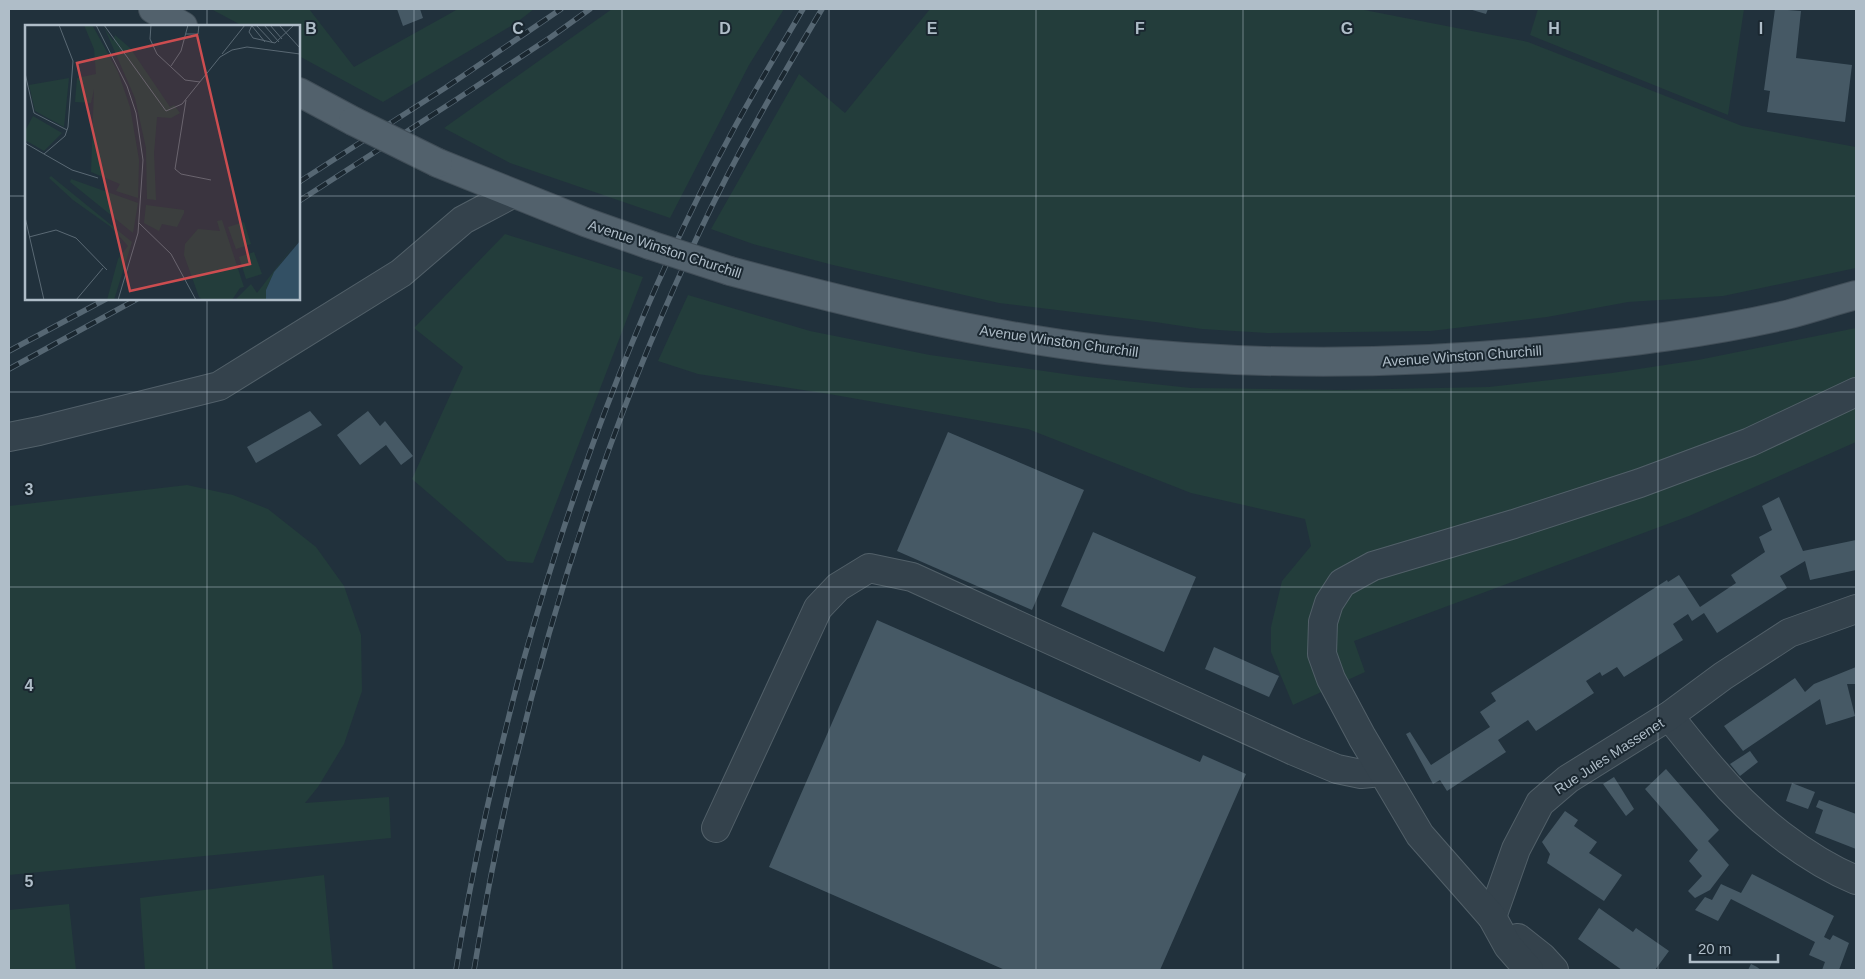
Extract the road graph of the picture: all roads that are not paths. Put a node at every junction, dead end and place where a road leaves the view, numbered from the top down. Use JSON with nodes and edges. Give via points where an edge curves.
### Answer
{"nodes":[{"id":1,"x":153,"y":9,"type":"edge"},
{"id":2,"x":181,"y":25,"type":"edge"},
{"id":3,"x":300,"y":93,"type":"edge"},
{"id":4,"x":512,"y":194,"type":"junction"},
{"id":5,"x":1856,"y":295,"type":"edge"},
{"id":6,"x":1856,"y":392,"type":"edge"},
{"id":7,"x":9,"y":437,"type":"edge"},
{"id":8,"x":1856,"y":609,"type":"edge"},
{"id":9,"x":1669,"y":716,"type":"junction"},
{"id":10,"x":1382,"y":772,"type":"junction"},
{"id":11,"x":716,"y":828,"type":"dead end"},
{"id":12,"x":1856,"y":880,"type":"edge"},
{"id":13,"x":1492,"y":917,"type":"junction"},
{"id":14,"x":1529,"y":970,"type":"edge"},
{"id":15,"x":1554,"y":970,"type":"edge"}],
"edges":[{"from":1,"to":2,"type":"main road"},
{"from":3,"to":4,"type":"main road","name":"Avenue Winston Churchill","bridge":true,"via":[[438,163]]},
{"from":4,"to":5,"type":"main road","name":"Avenue Winston Churchill","bridge":true,"via":[[730,271],[893,312],[1006,335],[1104,350],[1195,359],[1374,362],[1487,356],[1699,331],[1789,314]]},
{"from":4,"to":7,"type":"street","via":[[463,220],[401,273],[220,386]]},
{"from":6,"to":10,"type":"street","via":[[1741,445],[1640,483],[1373,566],[1342,583],[1329,603],[1323,622],[1322,654],[1331,679]]},
{"from":8,"to":9,"type":"street","name":"Rue Jules Massenet","via":[[1789,633]]},
{"from":9,"to":12,"type":"street","via":[[1716,774],[1769,827],[1835,872]]},
{"from":9,"to":13,"type":"street","name":"Rue Jules Massenet","via":[[1568,779],[1540,803],[1516,849]]},
{"from":10,"to":11,"type":"street","via":[[1361,774],[1337,769],[912,577],[869,568],[838,586],[818,608]]},
{"from":10,"to":13,"type":"street","via":[[1420,835]]},
{"from":13,"to":14,"type":"street","via":[[1508,946]]},
{"from":13,"to":15,"type":"street"}]}
